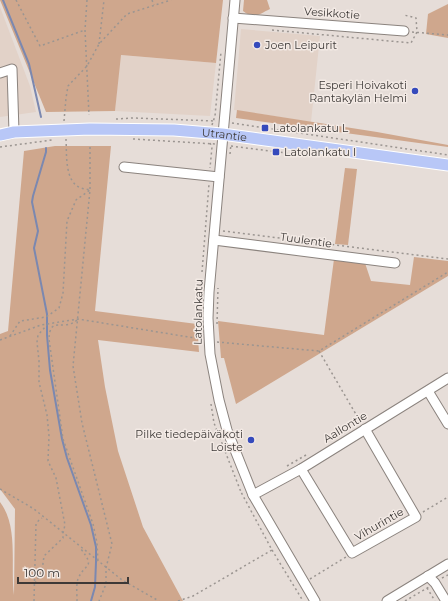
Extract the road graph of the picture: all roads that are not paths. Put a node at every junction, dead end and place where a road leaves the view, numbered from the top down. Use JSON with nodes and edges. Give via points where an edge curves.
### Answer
{"nodes":[{"id":1,"x":235,"y":0,"type":"edge"},
{"id":2,"x":233,"y":18,"type":"junction"},
{"id":3,"x":404,"y":31,"type":"road end"},
{"id":4,"x":0,"y":73,"type":"edge"},
{"id":5,"x":14,"y":132,"type":"junction"},
{"id":6,"x":222,"y":134,"type":"junction"},
{"id":7,"x":0,"y":135,"type":"edge"},
{"id":8,"x":448,"y":164,"type":"edge"},
{"id":9,"x":124,"y":167,"type":"dead end"},
{"id":10,"x":219,"y":176,"type":"junction"},
{"id":11,"x":217,"y":240,"type":"junction"},
{"id":12,"x":394,"y":263,"type":"dead end"},
{"id":13,"x":448,"y":378,"type":"edge"},
{"id":14,"x":428,"y":391,"type":"junction"},
{"id":15,"x":448,"y":424,"type":"edge"},
{"id":16,"x":363,"y":426,"type":"junction"},
{"id":17,"x":301,"y":469,"type":"junction"},
{"id":18,"x":253,"y":495,"type":"junction"},
{"id":19,"x":448,"y":564,"type":"edge"},
{"id":20,"x":430,"y":582,"type":"junction"},
{"id":21,"x":315,"y":601,"type":"edge"},
{"id":22,"x":387,"y":601,"type":"edge"},
{"id":23,"x":446,"y":601,"type":"edge"}],
"edges":[{"from":1,"to":2,"type":"street","name":"Latolankatu"},
{"from":2,"to":3,"type":"street","name":"Vesikkotie"},
{"from":2,"to":6,"type":"street","name":"Latolankatu"},
{"from":4,"to":5,"type":"street","via":[[12,69]]},
{"from":5,"to":6,"type":"main road","name":"Utrantie","via":[[90,129],[174,130]]},
{"from":5,"to":7,"type":"main road","name":"Utrantie"},
{"from":6,"to":8,"type":"main road","name":"Utrantie"},
{"from":6,"to":10,"type":"street","name":"Latolankatu"},
{"from":9,"to":10,"type":"street"},
{"from":10,"to":11,"type":"street","name":"Latolankatu"},
{"from":11,"to":12,"type":"street","name":"Tuulentie"},
{"from":11,"to":18,"type":"street","name":"Latolankatu","via":[[209,292],[213,370],[224,420]]},
{"from":13,"to":14,"type":"street","name":"Aallontie"},
{"from":14,"to":15,"type":"street"},
{"from":14,"to":16,"type":"street","name":"Aallontie"},
{"from":16,"to":17,"type":"street","name":"Aallontie"},
{"from":16,"to":17,"type":"street","name":"Vihurintie","via":[[416,517],[352,554]]},
{"from":17,"to":18,"type":"street","name":"Aallontie"},
{"from":18,"to":21,"type":"street","name":"Latolankatu","via":[[308,582]]},
{"from":19,"to":20,"type":"street"},
{"from":20,"to":22,"type":"street"},
{"from":20,"to":23,"type":"street"}]}
